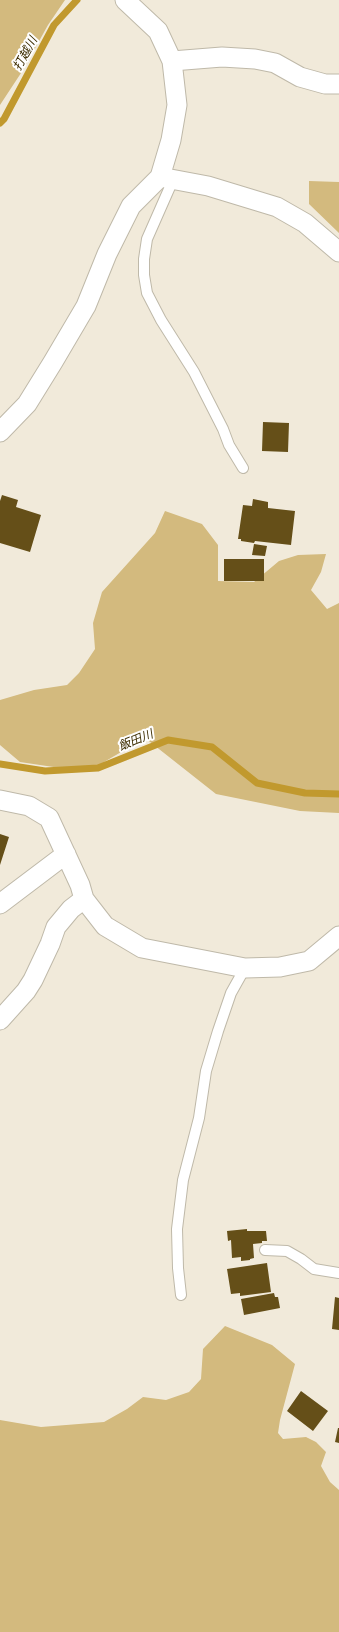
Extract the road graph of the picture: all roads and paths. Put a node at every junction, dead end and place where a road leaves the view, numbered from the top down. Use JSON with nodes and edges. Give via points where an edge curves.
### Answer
{"nodes":[{"id":1,"x":125,"y":0,"type":"edge"},
{"id":2,"x":172,"y":61,"type":"junction"},
{"id":3,"x":339,"y":84,"type":"edge"},
{"id":4,"x":166,"y":179,"type":"junction"},
{"id":5,"x":339,"y":252,"type":"edge"},
{"id":6,"x":0,"y":432,"type":"edge"},
{"id":7,"x":243,"y":468,"type":"dead end"},
{"id":8,"x":0,"y":800,"type":"edge"},
{"id":9,"x":66,"y":854,"type":"junction"},
{"id":10,"x":84,"y":899,"type":"junction"},
{"id":11,"x":0,"y":904,"type":"edge"},
{"id":12,"x":339,"y":936,"type":"edge"},
{"id":13,"x":245,"y":968,"type":"junction"},
{"id":14,"x":0,"y":1020,"type":"edge"},
{"id":15,"x":265,"y":1250,"type":"dead end"},
{"id":16,"x":339,"y":1273,"type":"edge"},
{"id":17,"x":181,"y":1295,"type":"dead end"}],
"edges":[{"from":1,"to":2,"type":"street","via":[[158,31]]},
{"from":2,"to":3,"type":"street","via":[[222,57],[255,59],[275,63],[300,77],[325,84]]},
{"from":2,"to":4,"type":"street","via":[[177,105]]},
{"from":4,"to":5,"type":"street","via":[[208,186],[277,207],[305,223]]},
{"from":4,"to":6,"type":"street","via":[[131,206],[82,312],[27,404]]},
{"from":4,"to":7,"type":"lane","via":[[144,259],[147,293],[194,372],[228,444]]},
{"from":8,"to":9,"type":"street","via":[[30,806],[49,818]]},
{"from":9,"to":10,"type":"street"},
{"from":9,"to":11,"type":"street"},
{"from":10,"to":13,"type":"street","via":[[105,926],[142,948]]},
{"from":10,"to":14,"type":"street","via":[[71,909],[56,927],[33,980]]},
{"from":12,"to":13,"type":"street","via":[[309,961],[280,967]]},
{"from":13,"to":17,"type":"lane","via":[[232,993],[206,1071],[199,1118],[183,1180],[177,1229]]},
{"from":15,"to":16,"type":"lane","via":[[287,1251],[314,1268]]}]}
